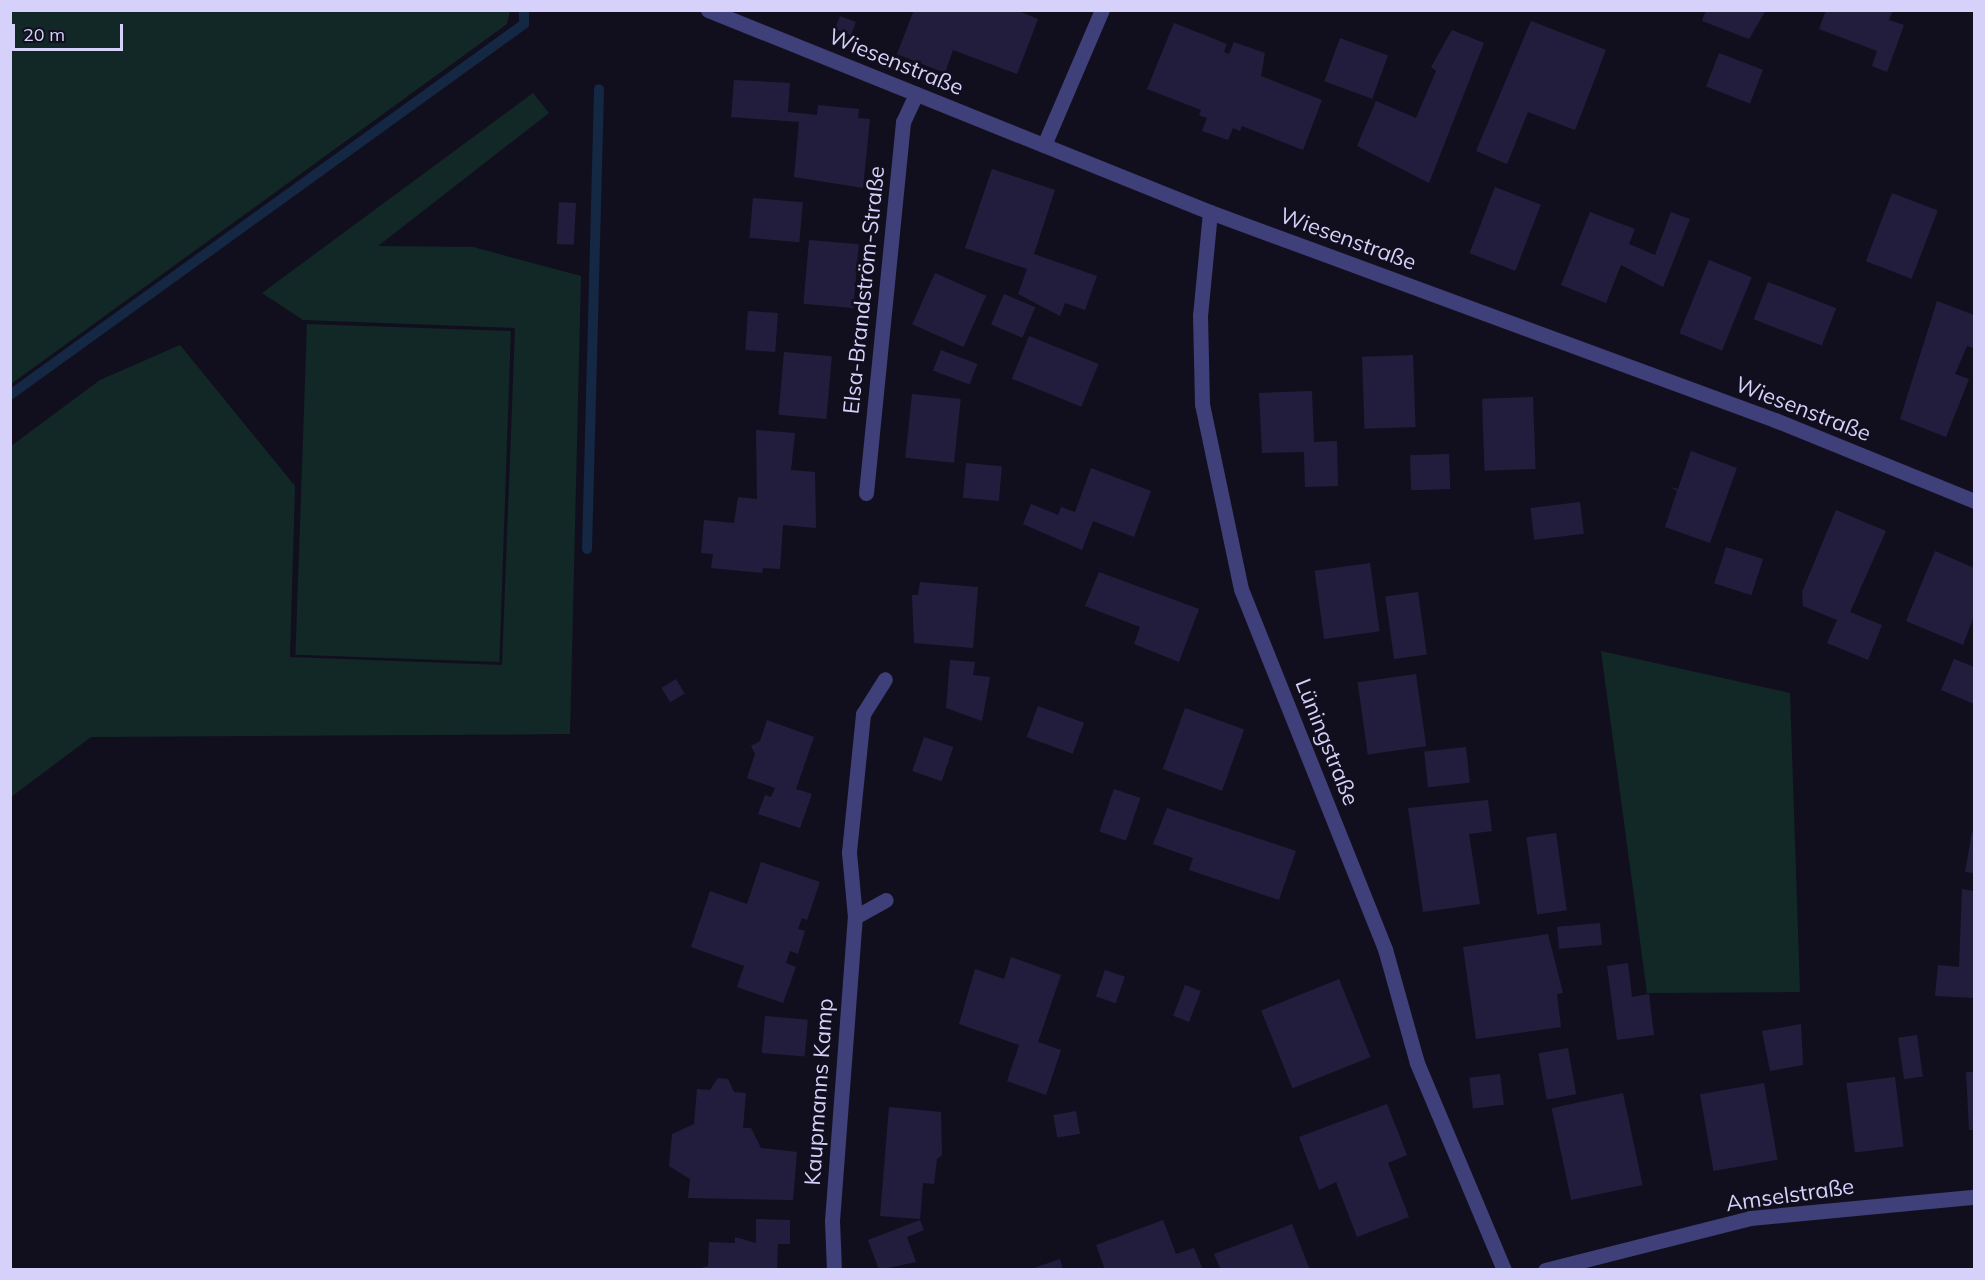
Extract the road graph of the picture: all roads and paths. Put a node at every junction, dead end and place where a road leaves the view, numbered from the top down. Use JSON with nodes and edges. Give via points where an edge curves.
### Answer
{"nodes":[{"id":1,"x":708,"y":10,"type":"edge"},
{"id":2,"x":1102,"y":10,"type":"edge"},
{"id":3,"x":916,"y":94,"type":"junction"},
{"id":4,"x":1044,"y":145,"type":"junction"},
{"id":5,"x":1210,"y":212,"type":"junction"},
{"id":6,"x":866,"y":493,"type":"dead end"},
{"id":7,"x":1974,"y":501,"type":"edge"},
{"id":8,"x":885,"y":679,"type":"dead end"},
{"id":9,"x":886,"y":900,"type":"dead end"},
{"id":10,"x":855,"y":917,"type":"junction"},
{"id":11,"x":1974,"y":1197,"type":"edge"},
{"id":12,"x":834,"y":1269,"type":"edge"},
{"id":13,"x":1504,"y":1269,"type":"edge"},
{"id":14,"x":1545,"y":1269,"type":"edge"}],
"edges":[{"from":1,"to":3,"type":"street","name":"Wiesenstraße"},
{"from":2,"to":4,"type":"street"},
{"from":3,"to":4,"type":"street","name":"Wiesenstraße"},
{"from":3,"to":6,"type":"street","name":"Elsa-Brandström-Straße","via":[[903,122]]},
{"from":4,"to":5,"type":"street","name":"Wiesenstraße"},
{"from":5,"to":7,"type":"street","name":"Wiesenstraße","via":[[1775,420]]},
{"from":5,"to":13,"type":"street","name":"Lüningstraße","via":[[1200,315],[1203,404],[1241,589],[1385,949],[1417,1064]]},
{"from":8,"to":10,"type":"street","name":"Kaupmanns Kamp","via":[[862,714],[849,852]]},
{"from":9,"to":10,"type":"street"},
{"from":10,"to":12,"type":"street","name":"Kaupmanns Kamp","via":[[832,1221]]},
{"from":11,"to":14,"type":"street","name":"Amselstraße","via":[[1750,1218]]}]}
